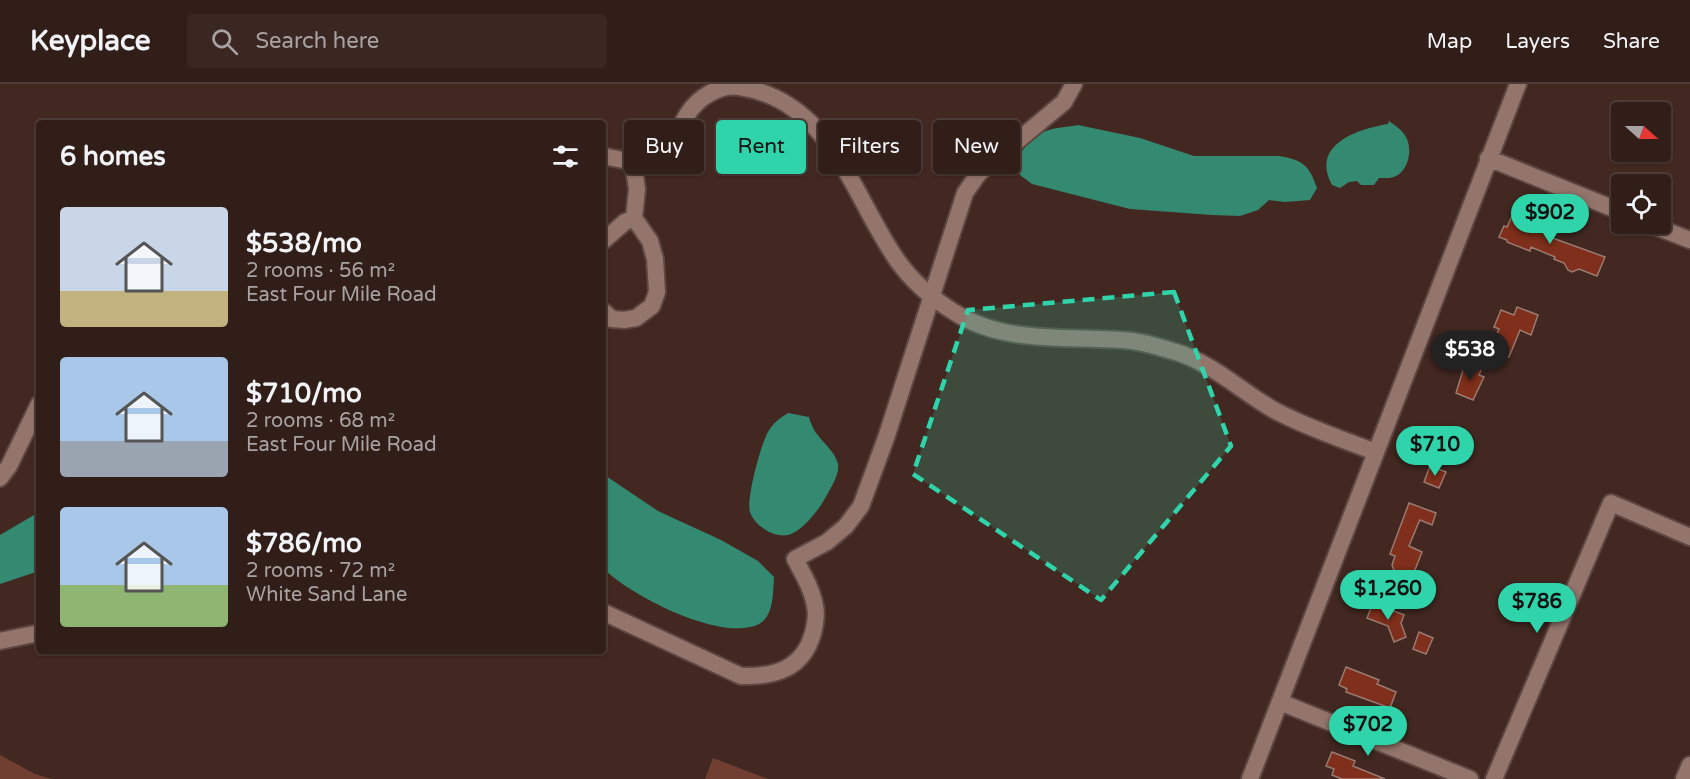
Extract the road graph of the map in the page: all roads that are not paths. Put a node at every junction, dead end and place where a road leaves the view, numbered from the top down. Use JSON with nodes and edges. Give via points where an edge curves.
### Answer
{"nodes":[{"id":1,"x":1074,"y":84,"type":"edge"},
{"id":2,"x":1518,"y":84,"type":"edge"},
{"id":3,"x":684,"y":120,"type":"edge"},
{"id":4,"x":606,"y":157,"type":"edge"},
{"id":5,"x":1488,"y":158,"type":"junction"},
{"id":6,"x":624,"y":160,"type":"edge"},
{"id":7,"x":635,"y":174,"type":"edge"},
{"id":8,"x":1611,"y":208,"type":"edge"},
{"id":9,"x":634,"y":218,"type":"junction"},
{"id":10,"x":1671,"y":233,"type":"edge"},
{"id":11,"x":606,"y":238,"type":"edge"},
{"id":12,"x":1690,"y":240,"type":"edge"},
{"id":13,"x":931,"y":294,"type":"junction"},
{"id":14,"x":606,"y":314,"type":"edge"},
{"id":15,"x":36,"y":410,"type":"edge"},
{"id":16,"x":1376,"y":453,"type":"junction"},
{"id":17,"x":0,"y":478,"type":"edge"},
{"id":18,"x":1690,"y":537,"type":"edge"},
{"id":19,"x":606,"y":613,"type":"edge"},
{"id":20,"x":36,"y":634,"type":"edge"},
{"id":21,"x":0,"y":641,"type":"edge"},
{"id":22,"x":1280,"y":702,"type":"junction"},
{"id":23,"x":1690,"y":765,"type":"edge"},
{"id":24,"x":1250,"y":779,"type":"edge"},
{"id":25,"x":1470,"y":779,"type":"edge"},
{"id":26,"x":1494,"y":779,"type":"edge"},
{"id":27,"x":1684,"y":779,"type":"edge"}],
"edges":[{"from":1,"to":13,"type":"street","via":[[1064,102],[979,173],[965,193]]},
{"from":2,"to":5,"type":"street"},
{"from":3,"to":13,"type":"street","via":[[709,93],[730,86],[765,94],[802,116],[827,140],[897,261]]},
{"from":4,"to":6,"type":"street"},
{"from":5,"to":8,"type":"street"},
{"from":5,"to":16,"type":"street"},
{"from":7,"to":9,"type":"street"},
{"from":9,"to":11,"type":"street"},
{"from":9,"to":14,"type":"street","via":[[650,241],[656,259],[657,292],[652,306],[636,318],[612,319]]},
{"from":10,"to":12,"type":"street"},
{"from":13,"to":16,"type":"street","via":[[954,312],[995,330],[1134,341],[1180,353],[1278,412]]},
{"from":13,"to":19,"type":"street","via":[[861,506],[827,542],[795,559],[816,608],[810,643],[801,658],[785,670],[762,677],[741,676]]},
{"from":15,"to":17,"type":"street"},
{"from":16,"to":22,"type":"street"},
{"from":18,"to":26,"type":"street","via":[[1611,503]]},
{"from":20,"to":21,"type":"street"},
{"from":22,"to":24,"type":"street"},
{"from":22,"to":25,"type":"street"},
{"from":23,"to":27,"type":"street"}]}
